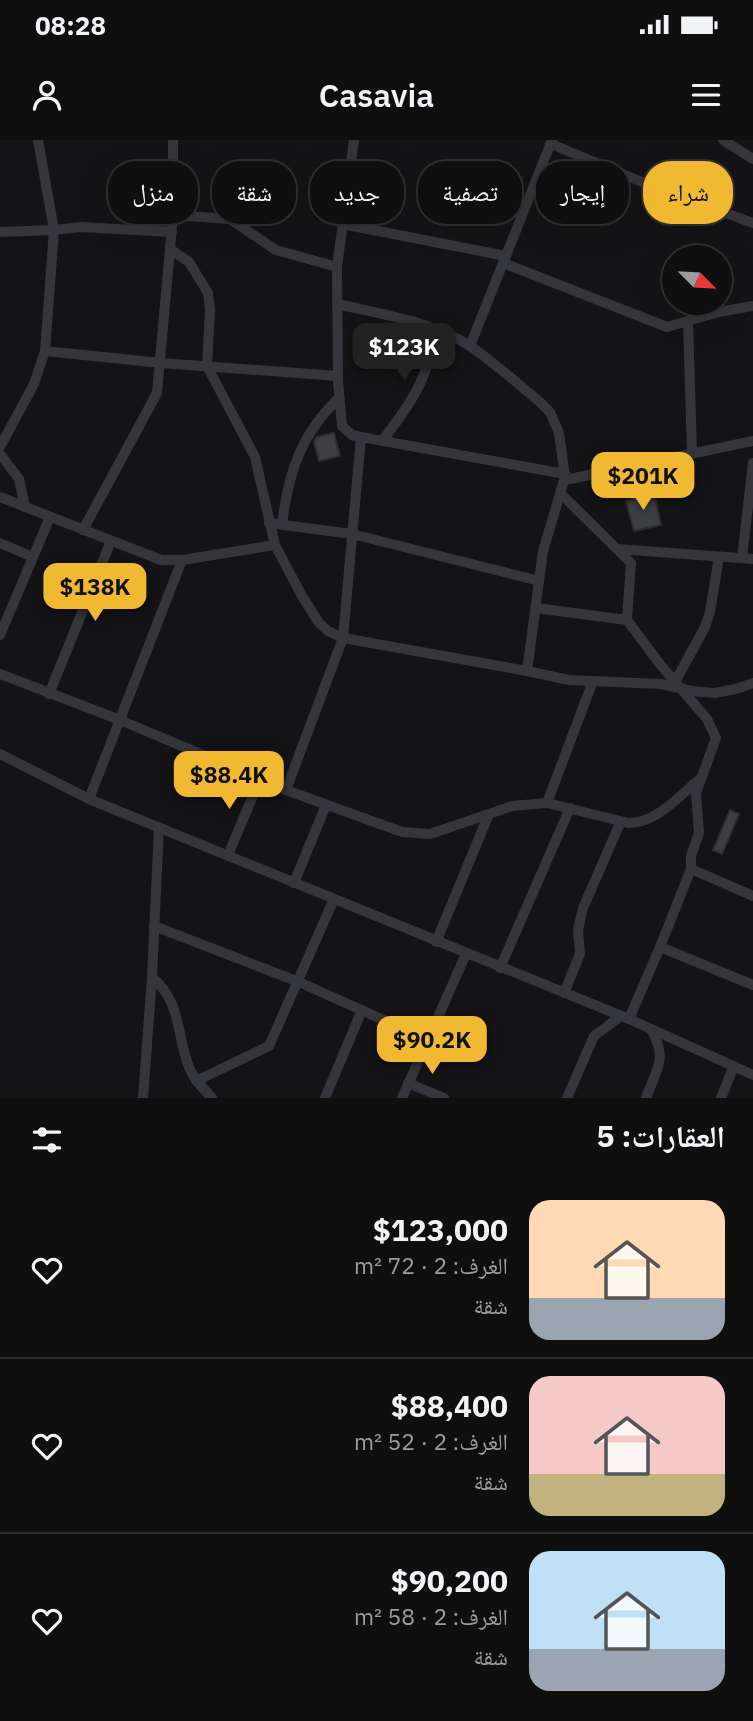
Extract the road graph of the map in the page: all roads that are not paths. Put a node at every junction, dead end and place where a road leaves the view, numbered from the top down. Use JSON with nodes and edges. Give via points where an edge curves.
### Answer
{"nodes":[{"id":1,"x":38,"y":140,"type":"edge"},
{"id":2,"x":173,"y":140,"type":"edge"},
{"id":3,"x":354,"y":140,"type":"edge"},
{"id":4,"x":723,"y":140,"type":"edge"},
{"id":5,"x":552,"y":142,"type":"edge"},
{"id":6,"x":753,"y":159,"type":"edge"},
{"id":7,"x":173,"y":161,"type":"edge"},
{"id":8,"x":351,"y":161,"type":"edge"},
{"id":9,"x":198,"y":217,"type":"edge"},
{"id":10,"x":753,"y":223,"type":"edge"},
{"id":11,"x":172,"y":224,"type":"edge"},
{"id":12,"x":342,"y":224,"type":"joint"},
{"id":13,"x":54,"y":230,"type":"junction"},
{"id":14,"x":0,"y":232,"type":"edge"},
{"id":15,"x":172,"y":232,"type":"junction"},
{"id":16,"x":170,"y":249,"type":"junction"},
{"id":17,"x":505,"y":259,"type":"junction"},
{"id":18,"x":337,"y":268,"type":"junction"},
{"id":19,"x":337,"y":304,"type":"junction"},
{"id":20,"x":753,"y":306,"type":"edge"},
{"id":21,"x":688,"y":321,"type":"junction"},
{"id":22,"x":438,"y":331,"type":"junction"},
{"id":23,"x":470,"y":346,"type":"junction"},
{"id":24,"x":45,"y":351,"type":"junction"},
{"id":25,"x":161,"y":363,"type":"junction"},
{"id":26,"x":206,"y":366,"type":"junction"},
{"id":27,"x":338,"y":376,"type":"junction"},
{"id":28,"x":339,"y":398,"type":"junction"},
{"id":29,"x":361,"y":437,"type":"junction"},
{"id":30,"x":382,"y":441,"type":"junction"},
{"id":31,"x":753,"y":441,"type":"edge"},
{"id":32,"x":0,"y":447,"type":"edge"},
{"id":33,"x":692,"y":453,"type":"junction"},
{"id":34,"x":0,"y":454,"type":"edge"},
{"id":35,"x":753,"y":463,"type":"edge"},
{"id":36,"x":565,"y":477,"type":"junction"},
{"id":37,"x":561,"y":494,"type":"junction"},
{"id":38,"x":0,"y":497,"type":"edge"},
{"id":39,"x":25,"y":507,"type":"junction"},
{"id":40,"x":50,"y":517,"type":"junction"},
{"id":41,"x":270,"y":523,"type":"junction"},
{"id":42,"x":282,"y":525,"type":"junction"},
{"id":43,"x":83,"y":530,"type":"junction"},
{"id":44,"x":352,"y":534,"type":"junction"},
{"id":45,"x":111,"y":541,"type":"junction"},
{"id":46,"x":0,"y":543,"type":"edge"},
{"id":47,"x":275,"y":545,"type":"junction"},
{"id":48,"x":617,"y":549,"type":"junction"},
{"id":49,"x":33,"y":557,"type":"junction"},
{"id":50,"x":719,"y":557,"type":"junction"},
{"id":51,"x":747,"y":559,"type":"edge"},
{"id":52,"x":182,"y":561,"type":"junction"},
{"id":53,"x":540,"y":581,"type":"junction"},
{"id":54,"x":536,"y":608,"type":"junction"},
{"id":55,"x":627,"y":620,"type":"junction"},
{"id":56,"x":0,"y":635,"type":"edge"},
{"id":57,"x":342,"y":638,"type":"junction"},
{"id":58,"x":527,"y":671,"type":"junction"},
{"id":59,"x":0,"y":674,"type":"edge"},
{"id":60,"x":593,"y":681,"type":"junction"},
{"id":61,"x":753,"y":682,"type":"edge"},
{"id":62,"x":678,"y":685,"type":"junction"},
{"id":63,"x":49,"y":694,"type":"junction"},
{"id":64,"x":120,"y":720,"type":"junction"},
{"id":65,"x":0,"y":754,"type":"edge"},
{"id":66,"x":260,"y":779,"type":"junction"},
{"id":67,"x":700,"y":779,"type":"junction"},
{"id":68,"x":286,"y":790,"type":"junction"},
{"id":69,"x":89,"y":799,"type":"junction"},
{"id":70,"x":547,"y":803,"type":"junction"},
{"id":71,"x":326,"y":805,"type":"junction"},
{"id":72,"x":570,"y":808,"type":"junction"},
{"id":73,"x":489,"y":814,"type":"junction"},
{"id":74,"x":621,"y":821,"type":"junction"},
{"id":75,"x":159,"y":827,"type":"junction"},
{"id":76,"x":228,"y":855,"type":"junction"},
{"id":77,"x":691,"y":869,"type":"junction"},
{"id":78,"x":294,"y":883,"type":"junction"},
{"id":79,"x":753,"y":896,"type":"edge"},
{"id":80,"x":334,"y":900,"type":"junction"},
{"id":81,"x":154,"y":926,"type":"junction"},
{"id":82,"x":436,"y":942,"type":"junction"},
{"id":83,"x":660,"y":947,"type":"junction"},
{"id":84,"x":466,"y":954,"type":"junction"},
{"id":85,"x":500,"y":968,"type":"junction"},
{"id":86,"x":152,"y":977,"type":"junction"},
{"id":87,"x":299,"y":982,"type":"junction"},
{"id":88,"x":753,"y":985,"type":"edge"},
{"id":89,"x":564,"y":993,"type":"junction"},
{"id":90,"x":362,"y":1010,"type":"junction"},
{"id":91,"x":625,"y":1017,"type":"junction"},
{"id":92,"x":651,"y":1029,"type":"junction"},
{"id":93,"x":428,"y":1040,"type":"junction"},
{"id":94,"x":734,"y":1066,"type":"junction"},
{"id":95,"x":753,"y":1075,"type":"edge"},
{"id":96,"x":196,"y":1081,"type":"junction"},
{"id":97,"x":408,"y":1083,"type":"junction"},
{"id":98,"x":143,"y":1098,"type":"edge"},
{"id":99,"x":212,"y":1098,"type":"edge"},
{"id":100,"x":324,"y":1098,"type":"edge"},
{"id":101,"x":402,"y":1098,"type":"edge"},
{"id":102,"x":444,"y":1098,"type":"edge"},
{"id":103,"x":567,"y":1098,"type":"edge"},
{"id":104,"x":646,"y":1098,"type":"edge"},
{"id":105,"x":721,"y":1098,"type":"edge"}],
"edges":[{"from":1,"to":13,"type":"street"},
{"from":2,"to":7,"type":"street"},
{"from":3,"to":8,"type":"street"},
{"from":4,"to":6,"type":"street"},
{"from":5,"to":10,"type":"street"},
{"from":5,"to":17,"type":"street"},
{"from":9,"to":18,"type":"street","via":[[230,219],[276,250]]},
{"from":11,"to":15,"type":"street"},
{"from":12,"to":17,"type":"street"},
{"from":12,"to":18,"type":"street"},
{"from":13,"to":14,"type":"street"},
{"from":13,"to":15,"type":"street"},
{"from":13,"to":24,"type":"street"},
{"from":15,"to":16,"type":"street"},
{"from":16,"to":25,"type":"street"},
{"from":16,"to":26,"type":"street","via":[[189,262],[208,293]]},
{"from":17,"to":21,"type":"street","via":[[662,326]]},
{"from":17,"to":23,"type":"street"},
{"from":18,"to":19,"type":"street"},
{"from":19,"to":22,"type":"street"},
{"from":19,"to":27,"type":"street"},
{"from":20,"to":21,"type":"street"},
{"from":21,"to":33,"type":"street"},
{"from":22,"to":23,"type":"street"},
{"from":22,"to":30,"type":"street","via":[[419,388]]},
{"from":23,"to":36,"type":"street","via":[[550,412],[559,433]]},
{"from":24,"to":25,"type":"street"},
{"from":24,"to":32,"type":"street","via":[[34,384]]},
{"from":25,"to":26,"type":"street"},
{"from":25,"to":43,"type":"street","via":[[155,401]]},
{"from":26,"to":27,"type":"street"},
{"from":26,"to":41,"type":"street","via":[[255,457]]},
{"from":27,"to":28,"type":"street"},
{"from":28,"to":29,"type":"street","via":[[342,426]]},
{"from":28,"to":42,"type":"street","via":[[313,426],[295,463]]},
{"from":29,"to":30,"type":"street"},
{"from":29,"to":44,"type":"street"},
{"from":30,"to":36,"type":"street"},
{"from":31,"to":33,"type":"street"},
{"from":33,"to":36,"type":"street"},
{"from":34,"to":39,"type":"street","via":[[19,479]]},
{"from":35,"to":51,"type":"street"},
{"from":36,"to":37,"type":"street"},
{"from":37,"to":48,"type":"street"},
{"from":37,"to":53,"type":"street","via":[[545,543]]},
{"from":38,"to":39,"type":"street"},
{"from":39,"to":40,"type":"street"},
{"from":40,"to":43,"type":"street"},
{"from":40,"to":49,"type":"street"},
{"from":41,"to":42,"type":"street"},
{"from":41,"to":47,"type":"street"},
{"from":42,"to":44,"type":"street"},
{"from":43,"to":45,"type":"street"},
{"from":44,"to":53,"type":"street"},
{"from":44,"to":57,"type":"street"},
{"from":45,"to":52,"type":"street","via":[[161,560]]},
{"from":45,"to":63,"type":"street"},
{"from":46,"to":49,"type":"street"},
{"from":47,"to":52,"type":"street"},
{"from":47,"to":57,"type":"street","via":[[318,623]]},
{"from":48,"to":50,"type":"street"},
{"from":48,"to":55,"type":"street","via":[[632,567]]},
{"from":49,"to":56,"type":"street"},
{"from":50,"to":51,"type":"street"},
{"from":50,"to":62,"type":"street","via":[[710,612]]},
{"from":52,"to":64,"type":"street"},
{"from":53,"to":54,"type":"street"},
{"from":54,"to":55,"type":"street"},
{"from":54,"to":58,"type":"street"},
{"from":55,"to":62,"type":"street"},
{"from":57,"to":58,"type":"street"},
{"from":57,"to":68,"type":"street"},
{"from":58,"to":60,"type":"street"},
{"from":59,"to":63,"type":"street"},
{"from":60,"to":62,"type":"street"},
{"from":60,"to":70,"type":"street"},
{"from":61,"to":62,"type":"street","via":[[715,693]]},
{"from":62,"to":67,"type":"street","via":[[707,719],[716,738]]},
{"from":63,"to":64,"type":"street"},
{"from":64,"to":66,"type":"street"},
{"from":64,"to":69,"type":"street"},
{"from":65,"to":69,"type":"street"},
{"from":66,"to":68,"type":"street"},
{"from":66,"to":76,"type":"street"},
{"from":67,"to":74,"type":"street","via":[[650,819]]},
{"from":67,"to":77,"type":"street","via":[[696,793],[699,833]]},
{"from":68,"to":71,"type":"street"},
{"from":69,"to":75,"type":"street"},
{"from":70,"to":72,"type":"street"},
{"from":70,"to":73,"type":"street","via":[[512,806]]},
{"from":71,"to":73,"type":"street","via":[[415,834],[430,834]]},
{"from":71,"to":78,"type":"street"},
{"from":72,"to":74,"type":"street"},
{"from":72,"to":85,"type":"street"},
{"from":73,"to":82,"type":"street"},
{"from":74,"to":89,"type":"street","via":[[583,908],[578,930],[580,954]]},
{"from":75,"to":76,"type":"street"},
{"from":75,"to":81,"type":"street"},
{"from":76,"to":78,"type":"street"},
{"from":77,"to":79,"type":"street"},
{"from":77,"to":83,"type":"street"},
{"from":78,"to":80,"type":"street"},
{"from":80,"to":82,"type":"street"},
{"from":80,"to":87,"type":"street"},
{"from":81,"to":86,"type":"street"},
{"from":81,"to":87,"type":"street"},
{"from":82,"to":84,"type":"street"},
{"from":83,"to":88,"type":"street"},
{"from":83,"to":91,"type":"street"},
{"from":84,"to":85,"type":"street"},
{"from":84,"to":93,"type":"street"},
{"from":85,"to":89,"type":"street"},
{"from":86,"to":96,"type":"street","via":[[170,998]]},
{"from":86,"to":98,"type":"street"},
{"from":87,"to":90,"type":"street"},
{"from":87,"to":96,"type":"street","via":[[269,1046]]},
{"from":89,"to":91,"type":"street"},
{"from":90,"to":93,"type":"street"},
{"from":90,"to":100,"type":"street"},
{"from":91,"to":92,"type":"street"},
{"from":91,"to":103,"type":"street","via":[[594,1036]]},
{"from":92,"to":94,"type":"street"},
{"from":92,"to":104,"type":"street","via":[[661,1059]]},
{"from":93,"to":97,"type":"street"},
{"from":94,"to":95,"type":"street"},
{"from":94,"to":105,"type":"street"},
{"from":96,"to":99,"type":"street"},
{"from":97,"to":101,"type":"street"},
{"from":97,"to":102,"type":"street"}]}
